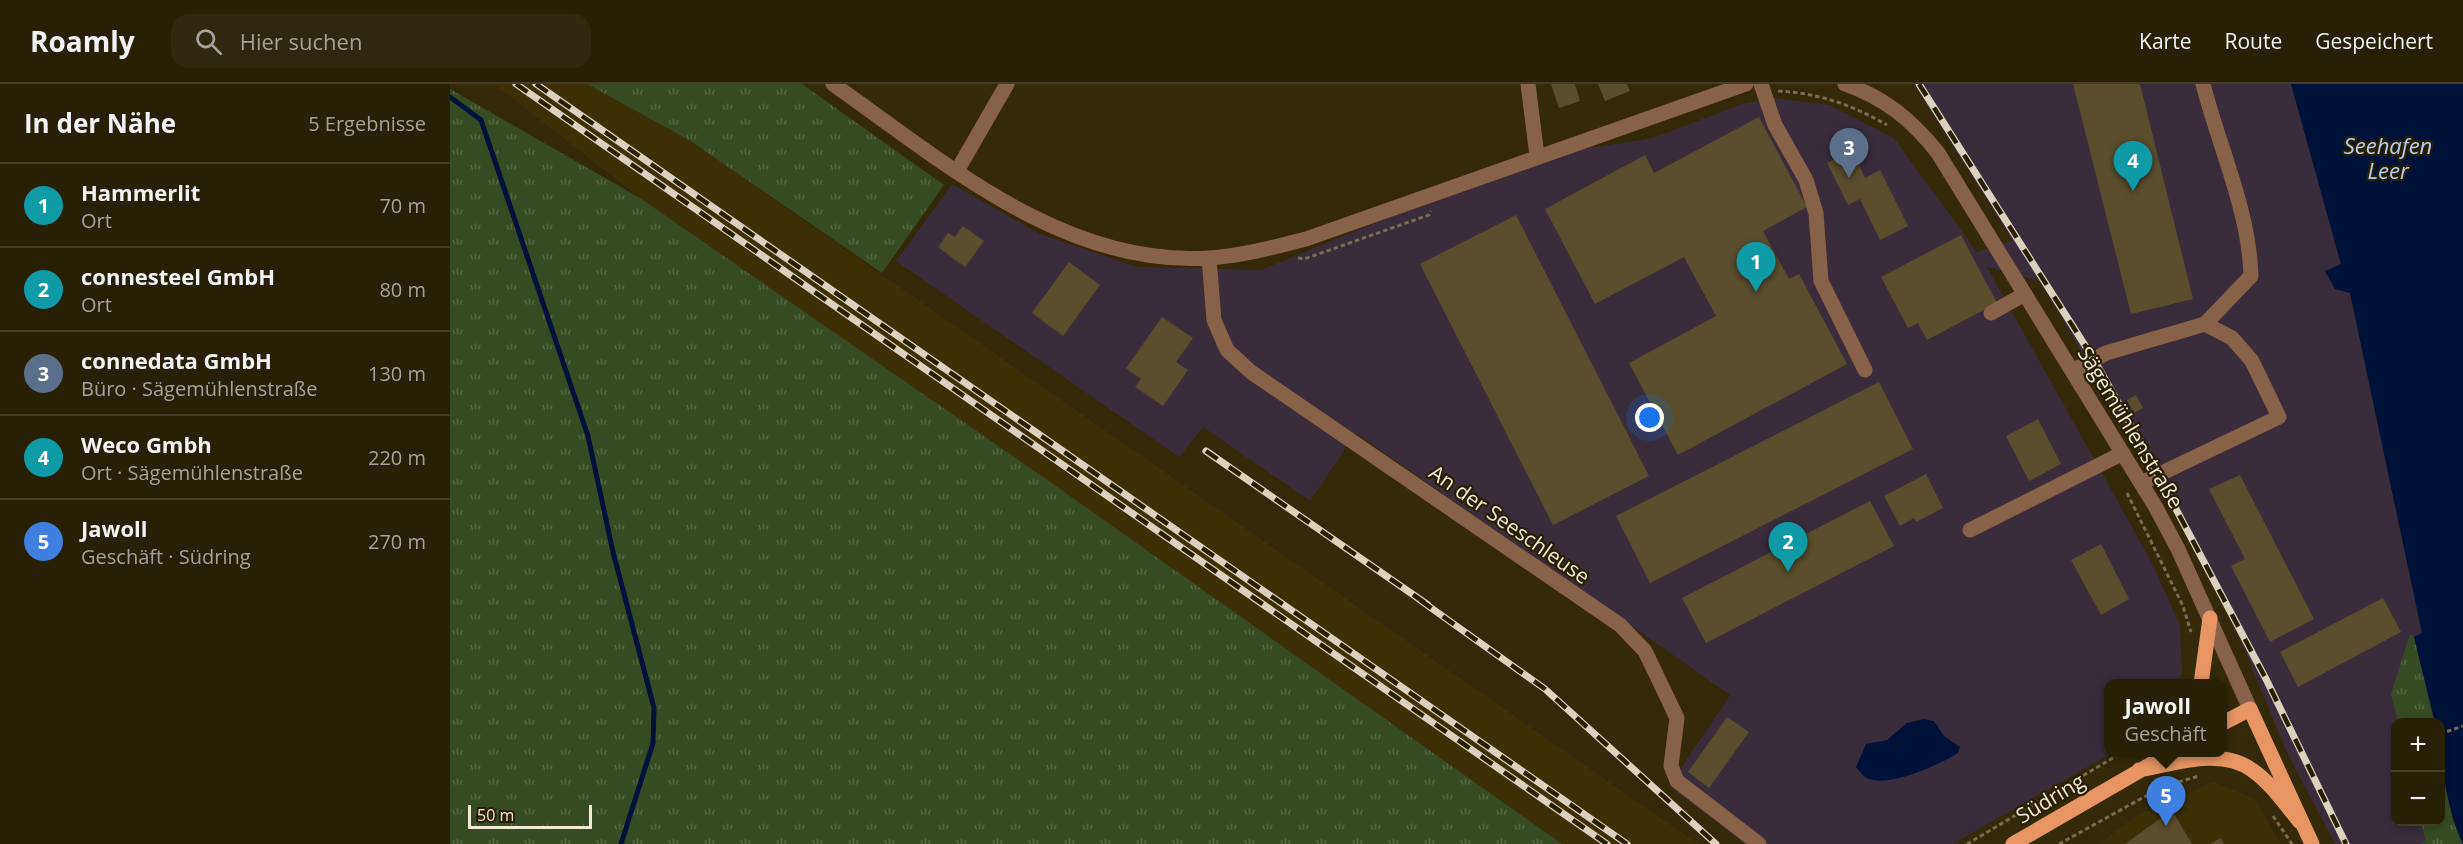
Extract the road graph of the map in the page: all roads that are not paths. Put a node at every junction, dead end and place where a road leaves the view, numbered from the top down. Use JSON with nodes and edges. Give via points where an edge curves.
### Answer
{"nodes":[{"id":1,"x":833,"y":84,"type":"edge"},
{"id":2,"x":1007,"y":84,"type":"edge"},
{"id":3,"x":1528,"y":84,"type":"edge"},
{"id":4,"x":1746,"y":84,"type":"edge"},
{"id":5,"x":1761,"y":84,"type":"edge"},
{"id":6,"x":1845,"y":84,"type":"edge"},
{"id":7,"x":2203,"y":84,"type":"edge"},
{"id":8,"x":1537,"y":156,"type":"junction"},
{"id":9,"x":957,"y":171,"type":"junction"},
{"id":10,"x":1209,"y":258,"type":"junction"},
{"id":11,"x":2025,"y":294,"type":"junction"},
{"id":12,"x":1991,"y":313,"type":"dead end"},
{"id":13,"x":2205,"y":324,"type":"junction"},
{"id":14,"x":1865,"y":370,"type":"dead end"},
{"id":15,"x":2072,"y":370,"type":"junction"},
{"id":16,"x":2123,"y":453,"type":"junction"},
{"id":17,"x":2141,"y":483,"type":"junction"},
{"id":18,"x":1970,"y":530,"type":"dead end"},
{"id":19,"x":2210,"y":618,"type":"junction"},
{"id":20,"x":2202,"y":679,"type":"edge"},
{"id":21,"x":2250,"y":709,"type":"junction"},
{"id":22,"x":2227,"y":721,"type":"edge"},
{"id":23,"x":2149,"y":757,"type":"edge"},
{"id":24,"x":2164,"y":757,"type":"edge"},
{"id":25,"x":2139,"y":770,"type":"junction"},
{"id":26,"x":2300,"y":822,"type":"junction"},
{"id":27,"x":1759,"y":844,"type":"edge"},
{"id":28,"x":2013,"y":844,"type":"edge"},
{"id":29,"x":2312,"y":844,"type":"edge"}],
"edges":[{"from":1,"to":9,"type":"street"},
{"from":2,"to":9,"type":"street"},
{"from":3,"to":8,"type":"street"},
{"from":4,"to":8,"type":"street"},
{"from":5,"to":14,"type":"street","via":[[1775,125],[1806,180],[1816,213],[1821,281]]},
{"from":6,"to":11,"type":"street","name":"Sägemühlenstraße","via":[[1896,109],[1919,129],[1938,153]]},
{"from":7,"to":13,"type":"street","via":[[2251,250],[2251,276]]},
{"from":8,"to":10,"type":"street","via":[[1306,239]]},
{"from":9,"to":10,"type":"street","via":[[1062,232],[1164,258]]},
{"from":10,"to":27,"type":"street","name":"An der Seeschleuse","via":[[1214,320],[1227,350],[1251,372],[1620,626],[1645,651],[1677,718],[1671,766],[1677,781]]},
{"from":11,"to":12,"type":"street"},
{"from":11,"to":15,"type":"street","name":"Sägemühlenstraße"},
{"from":13,"to":15,"type":"street","via":[[2106,353]]},
{"from":13,"to":17,"type":"street","via":[[2232,338],[2252,361],[2278,417]]},
{"from":15,"to":16,"type":"street","name":"Sägemühlenstraße"},
{"from":16,"to":17,"type":"street","name":"Sägemühlenstraße"},
{"from":16,"to":18,"type":"street"},
{"from":17,"to":19,"type":"street","name":"Sägemühlenstraße"},
{"from":19,"to":20,"type":"main road"},
{"from":19,"to":21,"type":"street","name":"Sägemühlenstraße"},
{"from":21,"to":22,"type":"main road"},
{"from":21,"to":26,"type":"main road","name":"Sägemühlenstraße"},
{"from":23,"to":25,"type":"main road"},
{"from":24,"to":25,"type":"main road","name":"Südring"},
{"from":25,"to":26,"type":"main road","name":"Südring","via":[[2213,757],[2228,759],[2265,780]]},
{"from":25,"to":28,"type":"main road","name":"Südring"},
{"from":26,"to":29,"type":"main road","name":"Sägemühlenstraße"}]}
